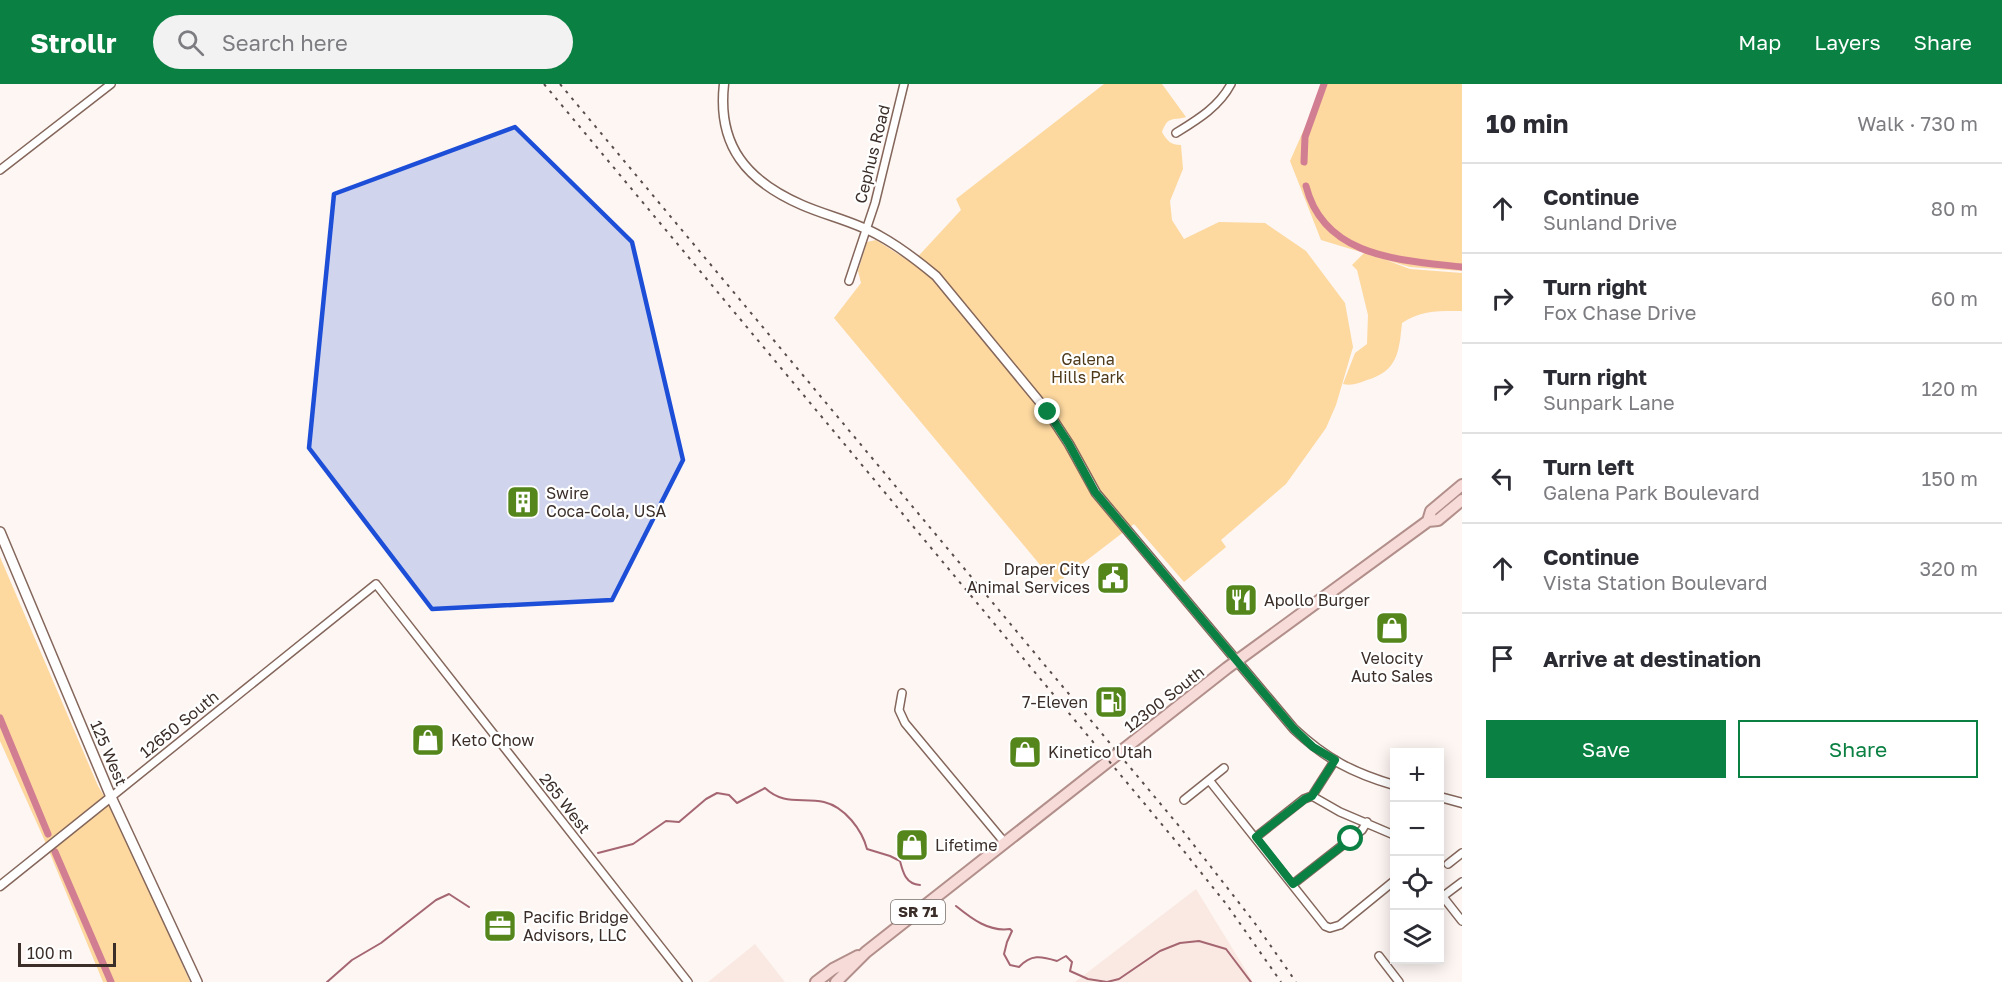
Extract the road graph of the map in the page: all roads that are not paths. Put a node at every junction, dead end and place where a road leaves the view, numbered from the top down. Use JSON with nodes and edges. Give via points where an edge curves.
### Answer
{"nodes":[{"id":1,"x":111,"y":84,"type":"edge"},
{"id":2,"x":724,"y":84,"type":"edge"},
{"id":3,"x":904,"y":84,"type":"edge"},
{"id":4,"x":1231,"y":84,"type":"edge"},
{"id":5,"x":1176,"y":133,"type":"dead end"},
{"id":6,"x":0,"y":170,"type":"edge"},
{"id":7,"x":865,"y":229,"type":"junction"},
{"id":8,"x":849,"y":281,"type":"dead end"},
{"id":9,"x":1462,"y":485,"type":"edge"},
{"id":10,"x":1462,"y":500,"type":"edge"},
{"id":11,"x":1428,"y":520,"type":"junction"},
{"id":12,"x":0,"y":532,"type":"edge"},
{"id":13,"x":376,"y":584,"type":"joint"},
{"id":14,"x":1237,"y":660,"type":"junction"},
{"id":15,"x":902,"y":693,"type":"dead end"},
{"id":16,"x":1335,"y":760,"type":"junction"},
{"id":17,"x":1224,"y":768,"type":"dead end"},
{"id":18,"x":1209,"y":780,"type":"junction"},
{"id":19,"x":1390,"y":784,"type":"edge"},
{"id":20,"x":1312,"y":796,"type":"junction"},
{"id":21,"x":111,"y":797,"type":"junction"},
{"id":22,"x":1444,"y":798,"type":"edge"},
{"id":23,"x":1184,"y":800,"type":"dead end"},
{"id":24,"x":1462,"y":802,"type":"edge"},
{"id":25,"x":1367,"y":822,"type":"junction"},
{"id":26,"x":1390,"y":833,"type":"edge"},
{"id":27,"x":1256,"y":837,"type":"junction"},
{"id":28,"x":1005,"y":843,"type":"junction"},
{"id":29,"x":1462,"y":853,"type":"edge"},
{"id":30,"x":1448,"y":864,"type":"dead end"},
{"id":31,"x":1462,"y":882,"type":"edge"},
{"id":32,"x":1293,"y":884,"type":"junction"},
{"id":33,"x":1390,"y":885,"type":"edge"},
{"id":34,"x":0,"y":886,"type":"edge"},
{"id":35,"x":1444,"y":893,"type":"edge"},
{"id":36,"x":1444,"y":899,"type":"edge"},
{"id":37,"x":1462,"y":921,"type":"edge"},
{"id":38,"x":866,"y":952,"type":"junction"},
{"id":39,"x":1379,"y":956,"type":"dead end"},
{"id":40,"x":197,"y":982,"type":"edge"},
{"id":41,"x":688,"y":982,"type":"edge"},
{"id":42,"x":816,"y":982,"type":"edge"},
{"id":43,"x":836,"y":982,"type":"edge"},
{"id":44,"x":1399,"y":982,"type":"edge"}],
"edges":[{"from":1,"to":6,"type":"street"},
{"from":2,"to":7,"type":"street","via":[[724,124],[732,148],[751,172],[801,204]]},
{"from":3,"to":7,"type":"street","name":"Cephus Road"},
{"from":4,"to":5,"type":"street","via":[[1211,109]]},
{"from":7,"to":8,"type":"street","name":"Cephus Road"},
{"from":7,"to":14,"type":"street","via":[[916,259],[936,276],[1048,412],[1095,492]]},
{"from":9,"to":11,"type":"main road","name":"12300 South","number":"SR 71","via":[[1431,511]]},
{"from":10,"to":11,"type":"main road","name":"12300 South","number":"SR 71","via":[[1438,520]]},
{"from":11,"to":14,"type":"main road","name":"12300 South","number":"SR 71"},
{"from":12,"to":21,"type":"main road","name":"125 West"},
{"from":13,"to":21,"type":"street","name":"12650 South"},
{"from":13,"to":41,"type":"street","name":"265 West"},
{"from":14,"to":16,"type":"street","via":[[1294,729]]},
{"from":14,"to":28,"type":"main road","name":"12300 South","number":"SR 71"},
{"from":15,"to":28,"type":"street","via":[[899,710],[905,723]]},
{"from":16,"to":19,"type":"street"},
{"from":16,"to":20,"type":"street"},
{"from":17,"to":18,"type":"street"},
{"from":18,"to":23,"type":"street"},
{"from":18,"to":27,"type":"street"},
{"from":20,"to":25,"type":"street"},
{"from":20,"to":27,"type":"street"},
{"from":21,"to":34,"type":"street","name":"12650 South"},
{"from":21,"to":40,"type":"main road","name":"125 West"},
{"from":22,"to":24,"type":"street"},
{"from":25,"to":26,"type":"street"},
{"from":25,"to":32,"type":"street"},
{"from":27,"to":32,"type":"street"},
{"from":28,"to":38,"type":"main road","name":"12300 South","number":"SR 71"},
{"from":29,"to":30,"type":"street"},
{"from":31,"to":35,"type":"street"},
{"from":32,"to":33,"type":"street","via":[[1330,928],[1340,925]]},
{"from":36,"to":37,"type":"street"},
{"from":38,"to":42,"type":"main road","name":"12300 South","number":"SR 71"},
{"from":38,"to":43,"type":"main road","name":"12300 South","number":"SR 71"},
{"from":39,"to":44,"type":"street"}]}
